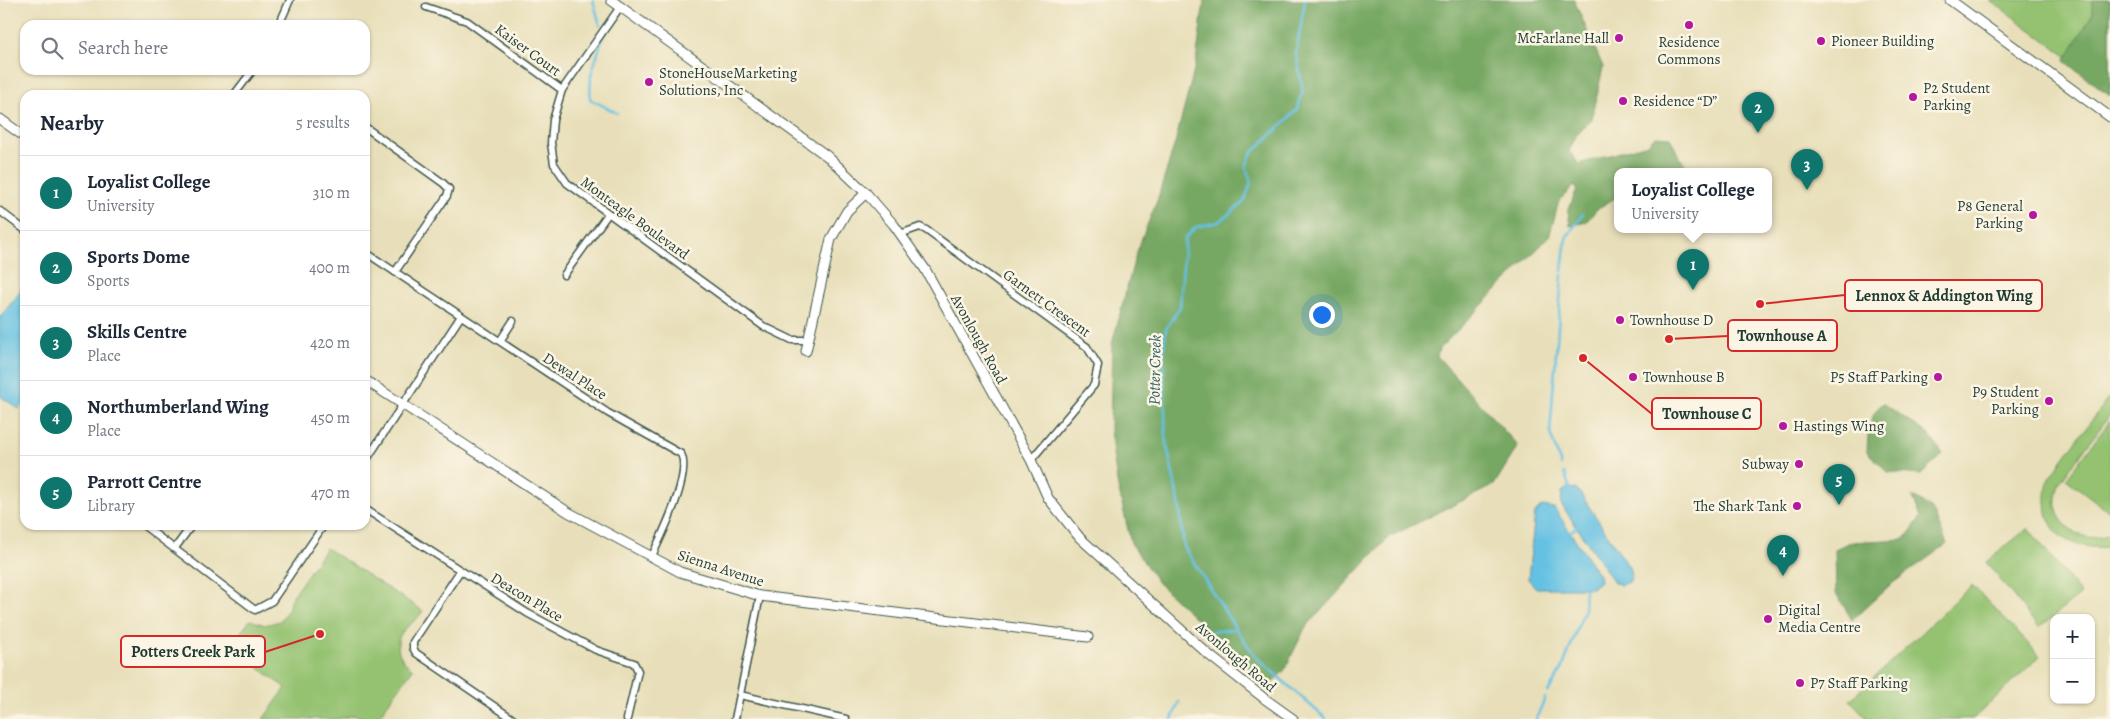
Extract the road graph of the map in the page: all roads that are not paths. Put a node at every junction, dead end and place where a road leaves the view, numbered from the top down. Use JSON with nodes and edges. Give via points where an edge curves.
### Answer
{"nodes":[{"id":1,"x":290,"y":0,"type":"edge"},
{"id":2,"x":611,"y":0,"type":"edge"},
{"id":3,"x":1950,"y":0,"type":"edge"},
{"id":4,"x":426,"y":7,"type":"dead end"},
{"id":5,"x":620,"y":7,"type":"junction"},
{"id":6,"x":281,"y":20,"type":"edge"},
{"id":7,"x":249,"y":75,"type":"edge"},
{"id":8,"x":238,"y":90,"type":"edge"},
{"id":9,"x":562,"y":90,"type":"junction"},
{"id":10,"x":2110,"y":117,"type":"edge"},
{"id":11,"x":0,"y":118,"type":"edge"},
{"id":12,"x":370,"y":131,"type":"edge"},
{"id":13,"x":20,"y":133,"type":"edge"},
{"id":14,"x":866,"y":193,"type":"junction"},
{"id":15,"x":0,"y":211,"type":"edge"},
{"id":16,"x":608,"y":214,"type":"junction"},
{"id":17,"x":20,"y":226,"type":"edge"},
{"id":18,"x":900,"y":234,"type":"junction"},
{"id":19,"x":370,"y":255,"type":"edge"},
{"id":20,"x":395,"y":272,"type":"junction"},
{"id":21,"x":564,"y":275,"type":"dead end"},
{"id":22,"x":461,"y":316,"type":"junction"},
{"id":23,"x":513,"y":321,"type":"dead end"},
{"id":24,"x":808,"y":340,"type":"junction"},
{"id":25,"x":500,"y":341,"type":"junction"},
{"id":26,"x":806,"y":351,"type":"dead end"},
{"id":27,"x":370,"y":383,"type":"edge"},
{"id":28,"x":403,"y":405,"type":"junction"},
{"id":29,"x":370,"y":454,"type":"edge"},
{"id":30,"x":1031,"y":460,"type":"junction"},
{"id":31,"x":370,"y":512,"type":"edge"},
{"id":32,"x":150,"y":530,"type":"edge"},
{"id":33,"x":188,"y":530,"type":"edge"},
{"id":34,"x":321,"y":530,"type":"edge"},
{"id":35,"x":175,"y":548,"type":"junction"},
{"id":36,"x":650,"y":558,"type":"junction"},
{"id":37,"x":460,"y":571,"type":"junction"},
{"id":38,"x":760,"y":596,"type":"junction"},
{"id":39,"x":1088,"y":637,"type":"dead end"},
{"id":40,"x":740,"y":695,"type":"junction"},
{"id":41,"x":839,"y":718,"type":"edge"},
{"id":42,"x":513,"y":719,"type":"edge"},
{"id":43,"x":627,"y":719,"type":"edge"},
{"id":44,"x":735,"y":719,"type":"edge"},
{"id":45,"x":846,"y":719,"type":"edge"},
{"id":46,"x":1293,"y":719,"type":"edge"}],
"edges":[{"from":1,"to":6,"type":"street"},
{"from":2,"to":5,"type":"street","name":"Avonlough Road"},
{"from":3,"to":10,"type":"street"},
{"from":4,"to":9,"type":"street","name":"Kaiser Court","via":[[467,21]]},
{"from":5,"to":9,"type":"street","name":"Monteagle Boulevard"},
{"from":5,"to":14,"type":"street","name":"Avonlough Road","via":[[827,156]]},
{"from":7,"to":8,"type":"street"},
{"from":9,"to":16,"type":"street","name":"Monteagle Boulevard","via":[[553,120],[551,143],[554,164],[567,183]]},
{"from":11,"to":13,"type":"street"},
{"from":12,"to":20,"type":"street","via":[[443,182],[448,189],[447,196]]},
{"from":14,"to":18,"type":"street","name":"Avonlough Road"},
{"from":14,"to":24,"type":"street","via":[[847,211],[831,239]]},
{"from":15,"to":17,"type":"street"},
{"from":16,"to":21,"type":"street"},
{"from":16,"to":24,"type":"street","name":"Monteagle Boulevard","via":[[763,326],[792,340]]},
{"from":18,"to":30,"type":"street","name":"Avonlough Road","via":[[925,269]]},
{"from":18,"to":30,"type":"street","name":"Garnett Crescent","via":[[920,228],[926,230],[1086,347],[1098,365],[1094,385]]},
{"from":19,"to":20,"type":"street","name":"Dewal Place"},
{"from":20,"to":22,"type":"street","name":"Dewal Place"},
{"from":22,"to":25,"type":"street","name":"Dewal Place"},
{"from":22,"to":28,"type":"street"},
{"from":23,"to":25,"type":"street"},
{"from":24,"to":26,"type":"street"},
{"from":25,"to":36,"type":"street","name":"Dewal Place","via":[[608,413],[681,454],[684,467],[677,496]]},
{"from":27,"to":28,"type":"street","name":"Sienna Avenue"},
{"from":28,"to":29,"type":"street"},
{"from":28,"to":36,"type":"street","name":"Sienna Avenue","via":[[568,512]]},
{"from":30,"to":46,"type":"street","name":"Avonlough Road","via":[[1048,498],[1080,538],[1210,655]]},
{"from":31,"to":37,"type":"street","name":"Deacon Place"},
{"from":32,"to":35,"type":"street"},
{"from":33,"to":35,"type":"street"},
{"from":34,"to":35,"type":"street","via":[[272,601],[255,610]]},
{"from":36,"to":38,"type":"street","name":"Sienna Avenue","via":[[680,572]]},
{"from":37,"to":42,"type":"street","via":[[413,642],[413,648]]},
{"from":37,"to":43,"type":"street","name":"Deacon Place","via":[[553,628],[596,650],[634,663],[638,671]]},
{"from":38,"to":39,"type":"street","name":"Sienna Avenue"},
{"from":38,"to":40,"type":"street"},
{"from":40,"to":41,"type":"street"},
{"from":40,"to":44,"type":"street"},
{"from":41,"to":45,"type":"street"}]}
